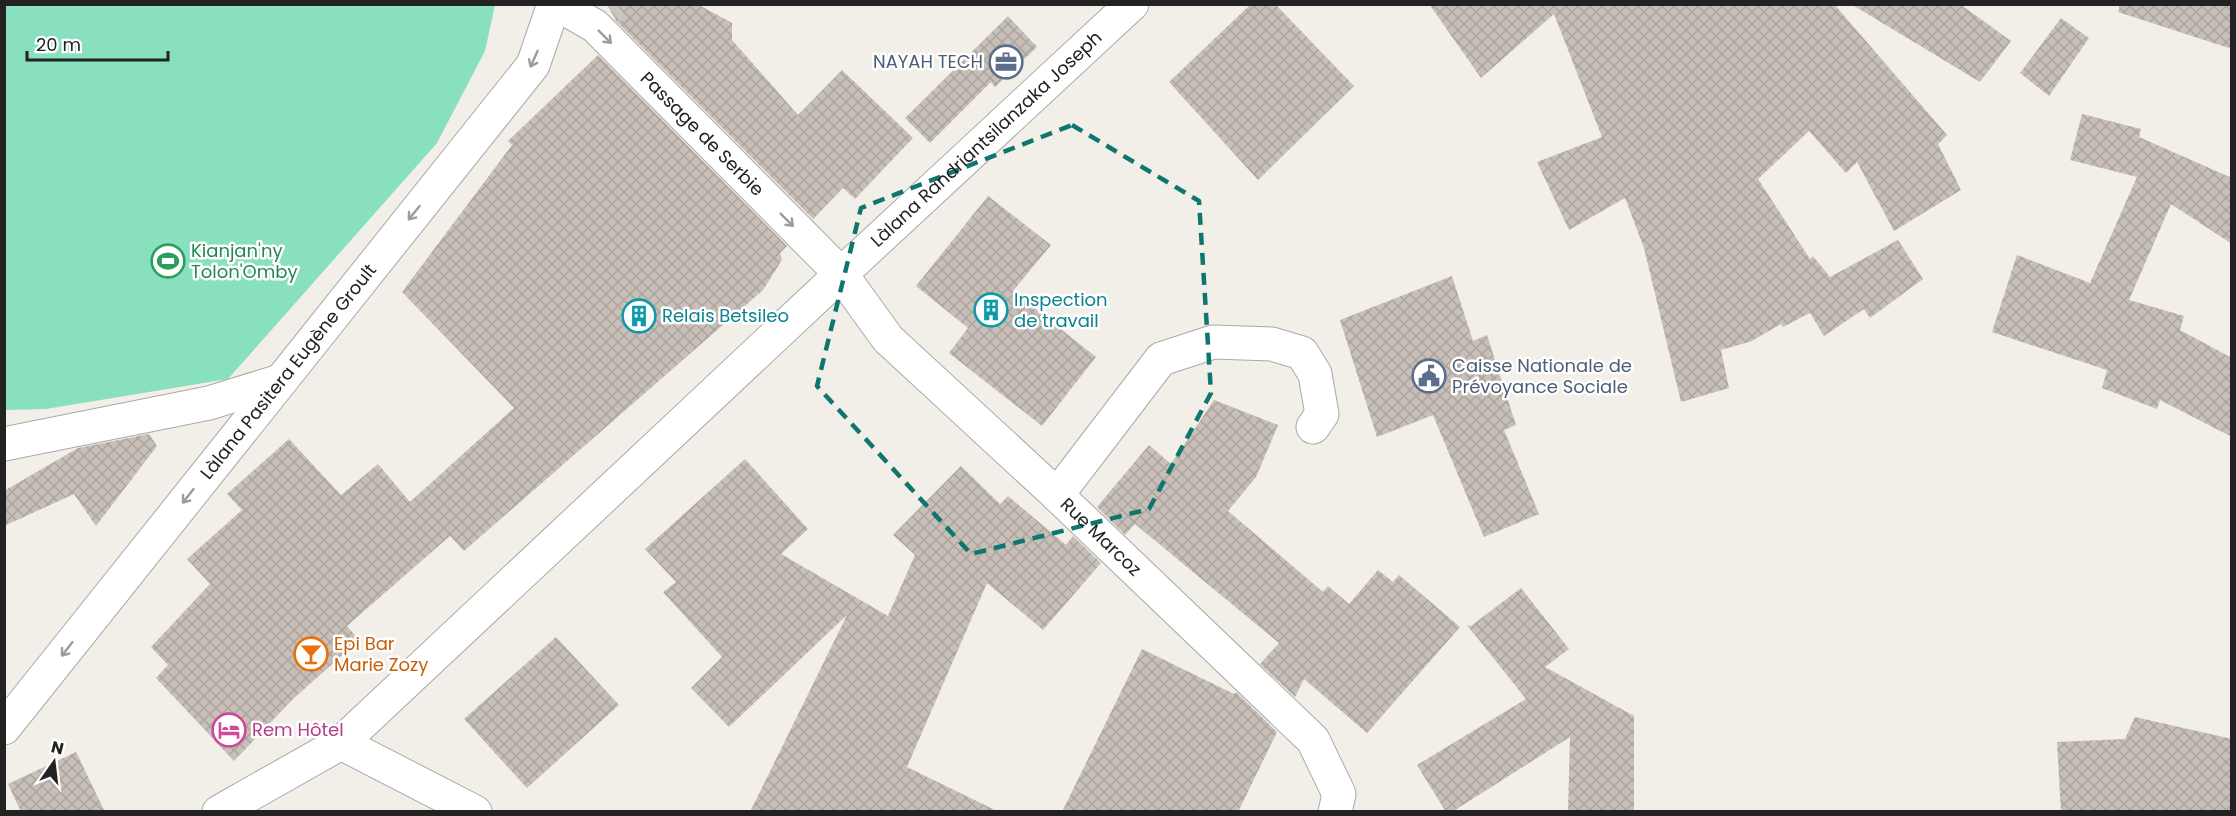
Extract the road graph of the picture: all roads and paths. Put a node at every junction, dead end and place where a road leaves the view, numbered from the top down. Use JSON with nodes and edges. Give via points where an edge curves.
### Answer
{"nodes":[{"id":1,"x":556,"y":4,"type":"edge"},
{"id":2,"x":1132,"y":4,"type":"edge"},
{"id":3,"x":841,"y":274,"type":"junction"},
{"id":4,"x":280,"y":381,"type":"junction"},
{"id":5,"x":1312,"y":427,"type":"dead end"},
{"id":6,"x":4,"y":444,"type":"edge"},
{"id":7,"x":1057,"y":495,"type":"junction"},
{"id":8,"x":4,"y":728,"type":"edge"},
{"id":9,"x":341,"y":743,"type":"junction"},
{"id":10,"x":219,"y":812,"type":"edge"},
{"id":11,"x":475,"y":812,"type":"edge"},
{"id":12,"x":1335,"y":812,"type":"edge"}],
"edges":[{"from":1,"to":3,"type":"street","name":"Passage de Serbie","one_way":true,"via":[[595,26]]},
{"from":1,"to":4,"type":"street","name":"Làlana Pasitera Eugène Groult","one_way":true,"via":[[533,65]]},
{"from":2,"to":3,"type":"street","name":"Làlana Randriantsilanzaka Joseph"},
{"from":3,"to":7,"type":"street","name":"Rue Marcoz","via":[[888,339]]},
{"from":3,"to":9,"type":"street","name":"Làlana Randriantsilanzaka Joseph"},
{"from":4,"to":6,"type":"street","via":[[209,403]]},
{"from":4,"to":8,"type":"street","name":"Làlana Pasitera Eugène Groult","one_way":true},
{"from":5,"to":7,"type":"street","via":[[1322,414],[1315,374],[1302,353],[1272,344],[1213,342],[1161,359]]},
{"from":7,"to":12,"type":"street","name":"Rue Marcoz","via":[[1313,740],[1339,794]]},
{"from":9,"to":10,"type":"street","name":"Làlana Randriantsilanzaka Joseph"},
{"from":9,"to":11,"type":"street"}]}
